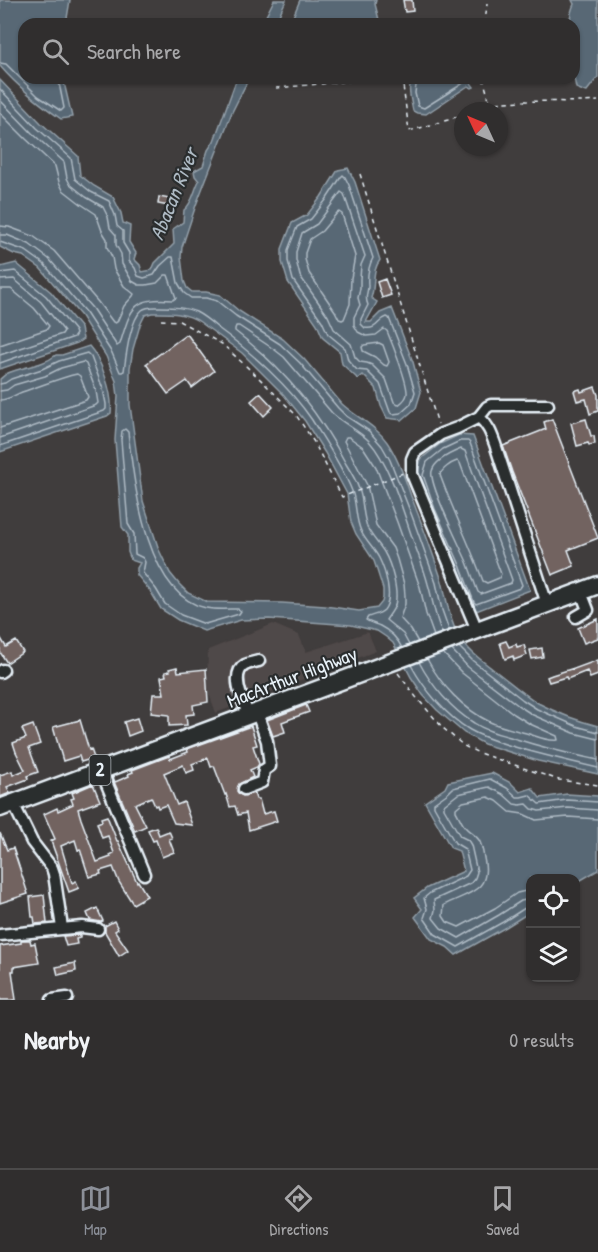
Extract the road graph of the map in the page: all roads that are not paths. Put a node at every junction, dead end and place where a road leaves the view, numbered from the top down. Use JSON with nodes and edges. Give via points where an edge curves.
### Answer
{"nodes":[{"id":1,"x":548,"y":405,"type":"dead end"},
{"id":2,"x":479,"y":417,"type":"junction"},
{"id":3,"x":598,"y":585,"type":"edge"},
{"id":4,"x":581,"y":592,"type":"junction"},
{"id":5,"x":547,"y":604,"type":"junction"},
{"id":6,"x":576,"y":617,"type":"dead end"},
{"id":7,"x":470,"y":633,"type":"junction"},
{"id":8,"x":259,"y":661,"type":"dead end"},
{"id":9,"x":253,"y":715,"type":"junction"},
{"id":10,"x":101,"y":770,"type":"junction"},
{"id":11,"x":244,"y":789,"type":"dead end"},
{"id":12,"x":7,"y":806,"type":"edge"},
{"id":13,"x":144,"y":874,"type":"dead end"},
{"id":14,"x":62,"y":928,"type":"junction"},
{"id":15,"x":98,"y":929,"type":"dead end"},
{"id":16,"x":0,"y":935,"type":"edge"},
{"id":17,"x":67,"y":998,"type":"dead end"},
{"id":18,"x":52,"y":1000,"type":"edge"}],
"edges":[{"from":1,"to":2,"type":"street","via":[[491,405]]},
{"from":2,"to":5,"type":"street","via":[[495,444]]},
{"from":2,"to":7,"type":"street","via":[[441,434],[415,452],[412,459],[412,474]]},
{"from":3,"to":4,"type":"highway","name":"MacArthur Highway","number":"2"},
{"from":4,"to":5,"type":"highway","name":"MacArthur Highway","number":"2"},
{"from":4,"to":6,"type":"street","via":[[588,610]]},
{"from":5,"to":7,"type":"highway","name":"MacArthur Highway","number":"2"},
{"from":7,"to":9,"type":"highway","name":"MacArthur Highway","number":"2"},
{"from":8,"to":9,"type":"street","via":[[244,666],[238,674],[240,692]]},
{"from":9,"to":10,"type":"highway","name":"MacArthur Highway","number":"2"},
{"from":9,"to":11,"type":"street","via":[[267,741],[270,766],[264,770],[262,782]]},
{"from":10,"to":12,"type":"highway","name":"MacArthur Highway","number":"2"},
{"from":10,"to":13,"type":"street"},
{"from":12,"to":14,"type":"street","via":[[52,868]]},
{"from":14,"to":15,"type":"street"},
{"from":14,"to":16,"type":"street"},
{"from":17,"to":18,"type":"street"}]}
